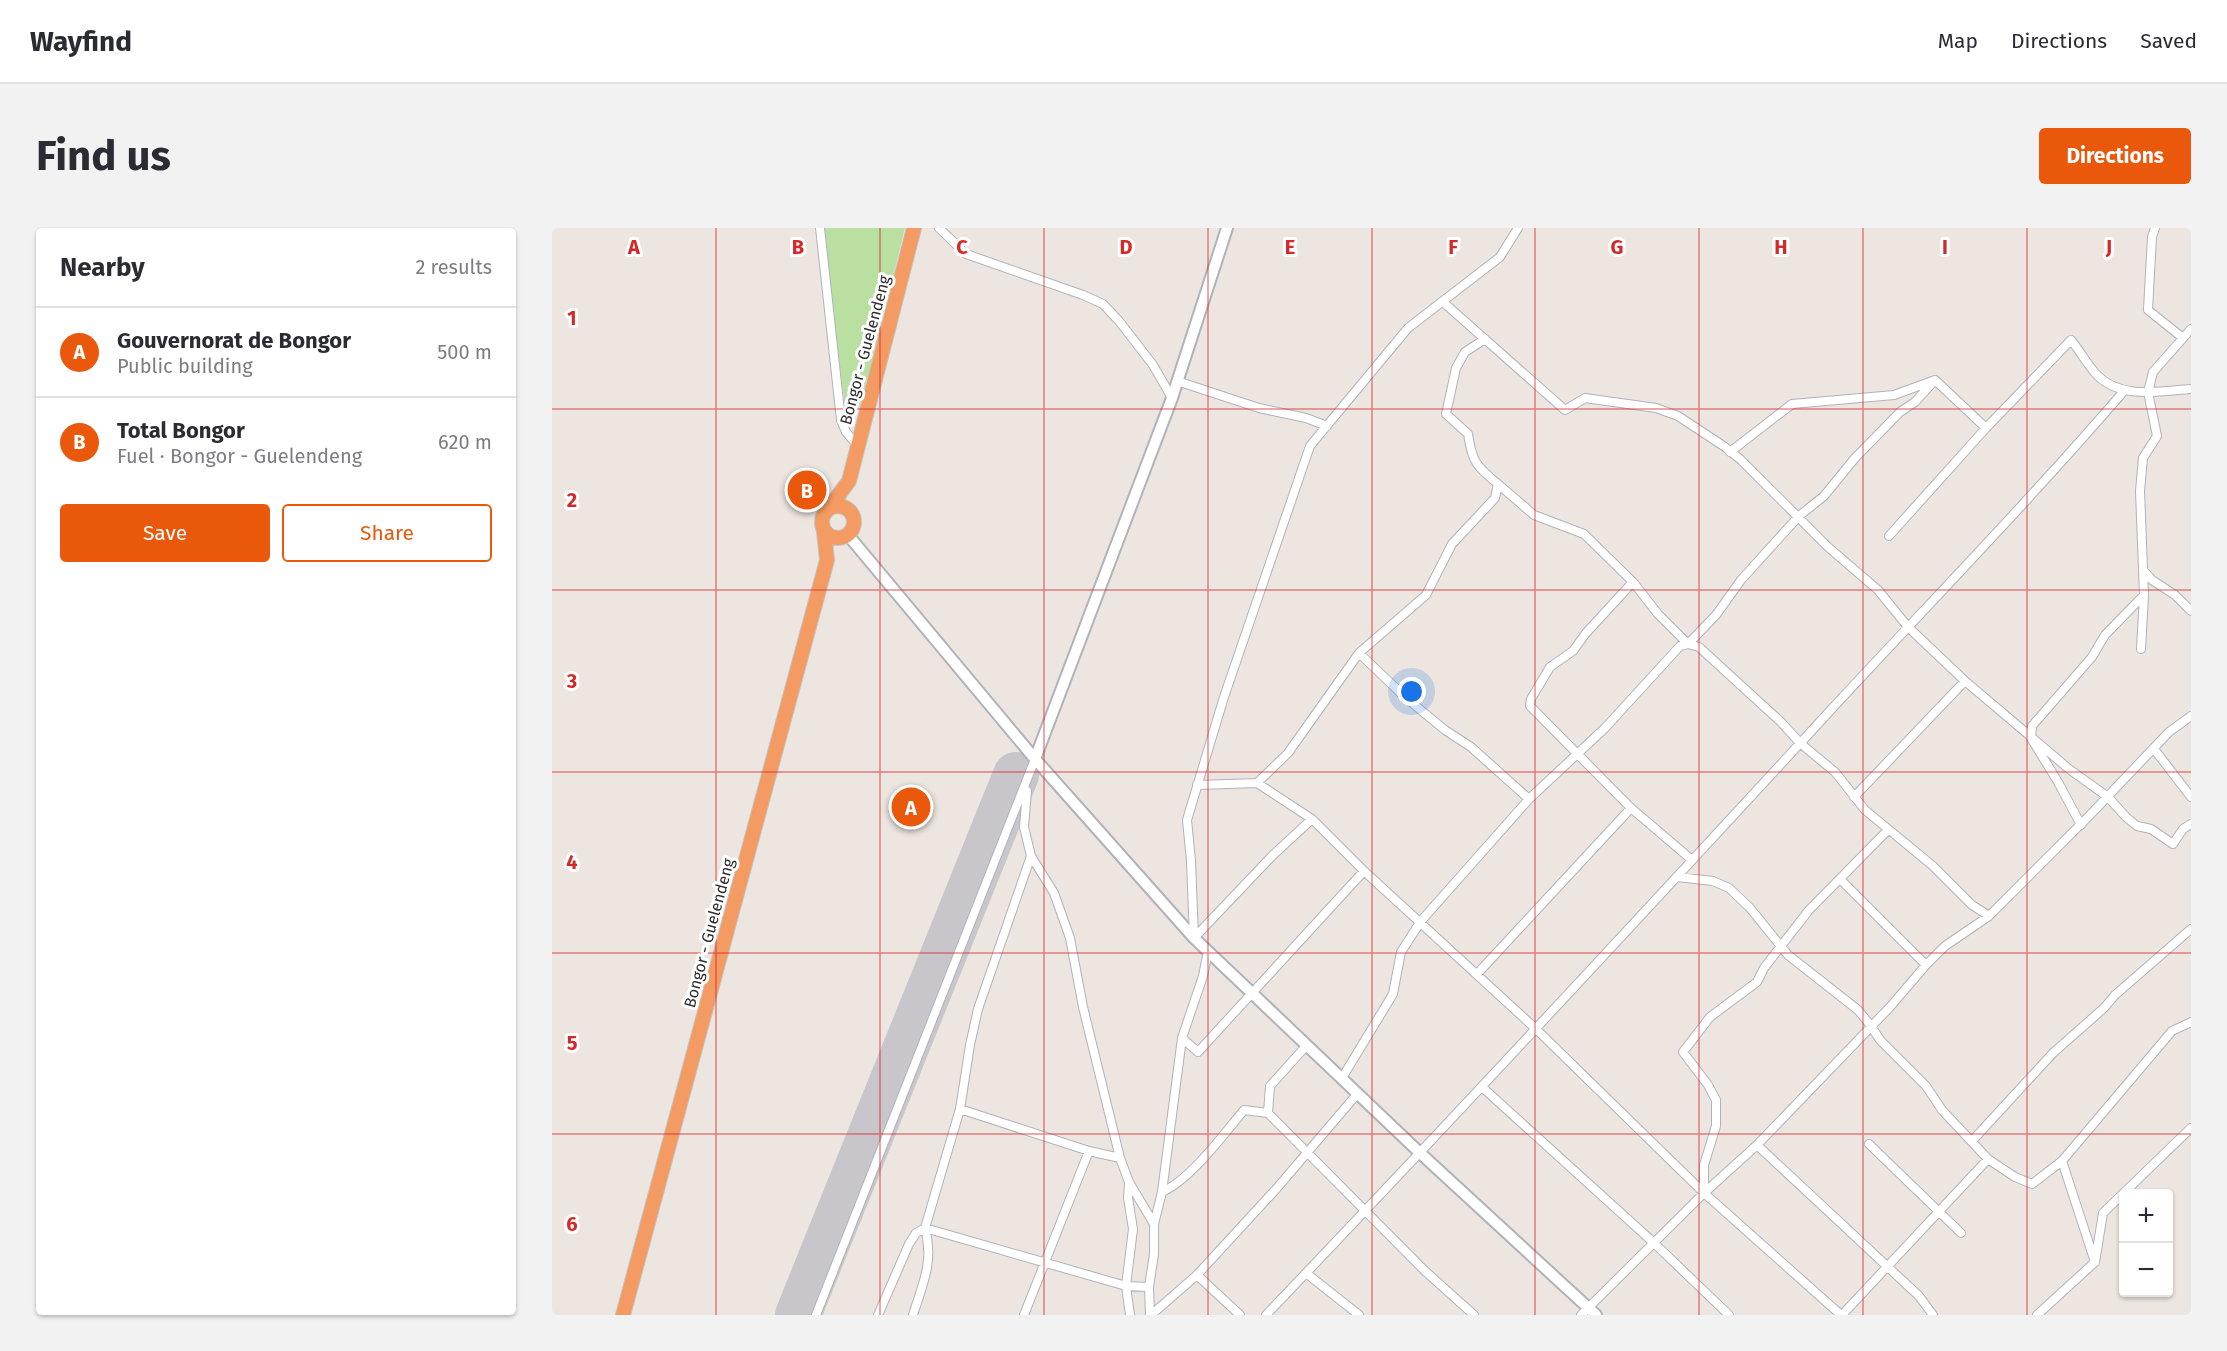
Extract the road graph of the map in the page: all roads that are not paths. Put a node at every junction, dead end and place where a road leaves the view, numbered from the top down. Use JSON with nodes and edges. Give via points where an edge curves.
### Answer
{"nodes":[{"id":1,"x":820,"y":228,"type":"edge"},
{"id":2,"x":914,"y":228,"type":"edge"},
{"id":3,"x":939,"y":228,"type":"edge"},
{"id":4,"x":1227,"y":228,"type":"edge"},
{"id":5,"x":1518,"y":228,"type":"edge"},
{"id":6,"x":2155,"y":228,"type":"edge"},
{"id":7,"x":1443,"y":302,"type":"junction"},
{"id":8,"x":2191,"y":329,"type":"edge"},
{"id":9,"x":2183,"y":338,"type":"junction"},
{"id":10,"x":1485,"y":339,"type":"junction"},
{"id":11,"x":1935,"y":380,"type":"junction"},
{"id":12,"x":1177,"y":381,"type":"junction"},
{"id":13,"x":2191,"y":389,"type":"edge"},
{"id":14,"x":2124,"y":391,"type":"junction"},
{"id":15,"x":2148,"y":392,"type":"junction"},
{"id":16,"x":1172,"y":398,"type":"junction"},
{"id":17,"x":1327,"y":426,"type":"junction"},
{"id":18,"x":1986,"y":428,"type":"junction"},
{"id":19,"x":857,"y":445,"type":"junction"},
{"id":20,"x":1730,"y":452,"type":"junction"},
{"id":21,"x":849,"y":482,"type":"junction"},
{"id":22,"x":1498,"y":484,"type":"junction"},
{"id":23,"x":829,"y":508,"type":"junction"},
{"id":24,"x":851,"y":513,"type":"junction"},
{"id":25,"x":1798,"y":516,"type":"junction"},
{"id":26,"x":824,"y":532,"type":"junction"},
{"id":27,"x":845,"y":536,"type":"junction"},
{"id":28,"x":1889,"y":536,"type":"dead end"},
{"id":29,"x":827,"y":560,"type":"junction"},
{"id":30,"x":2143,"y":570,"type":"junction"},
{"id":31,"x":1633,"y":582,"type":"junction"},
{"id":32,"x":2144,"y":595,"type":"junction"},
{"id":33,"x":2191,"y":611,"type":"edge"},
{"id":34,"x":1908,"y":627,"type":"junction"},
{"id":35,"x":1688,"y":644,"type":"junction"},
{"id":36,"x":2140,"y":649,"type":"dead end"},
{"id":37,"x":1359,"y":653,"type":"junction"},
{"id":38,"x":1965,"y":681,"type":"junction"},
{"id":39,"x":2191,"y":716,"type":"edge"},
{"id":40,"x":2031,"y":738,"type":"junction"},
{"id":41,"x":1800,"y":743,"type":"junction"},
{"id":42,"x":2154,"y":748,"type":"junction"},
{"id":43,"x":1579,"y":753,"type":"junction"},
{"id":44,"x":1035,"y":759,"type":"junction"},
{"id":45,"x":1257,"y":783,"type":"junction"},
{"id":46,"x":1197,"y":785,"type":"junction"},
{"id":47,"x":2108,"y":796,"type":"junction"},
{"id":48,"x":1854,"y":797,"type":"junction"},
{"id":49,"x":2191,"y":797,"type":"edge"},
{"id":50,"x":1529,"y":799,"type":"junction"},
{"id":51,"x":1632,"y":808,"type":"junction"},
{"id":52,"x":1312,"y":819,"type":"junction"},
{"id":53,"x":2191,"y":824,"type":"edge"},
{"id":54,"x":2080,"y":825,"type":"junction"},
{"id":55,"x":1888,"y":830,"type":"junction"},
{"id":56,"x":1031,"y":856,"type":"junction"},
{"id":57,"x":1692,"y":860,"type":"junction"},
{"id":58,"x":1364,"y":871,"type":"junction"},
{"id":59,"x":1677,"y":877,"type":"junction"},
{"id":60,"x":1840,"y":879,"type":"junction"},
{"id":61,"x":1989,"y":916,"type":"junction"},
{"id":62,"x":1421,"y":921,"type":"junction"},
{"id":63,"x":2191,"y":929,"type":"edge"},
{"id":64,"x":1194,"y":938,"type":"junction"},
{"id":65,"x":1780,"y":946,"type":"junction"},
{"id":66,"x":1208,"y":951,"type":"junction"},
{"id":67,"x":1926,"y":965,"type":"junction"},
{"id":68,"x":1477,"y":974,"type":"junction"},
{"id":69,"x":1251,"y":992,"type":"junction"},
{"id":70,"x":2191,"y":1022,"type":"edge"},
{"id":71,"x":1871,"y":1026,"type":"junction"},
{"id":72,"x":1536,"y":1029,"type":"junction"},
{"id":73,"x":1182,"y":1038,"type":"junction"},
{"id":74,"x":1307,"y":1045,"type":"junction"},
{"id":75,"x":1342,"y":1078,"type":"junction"},
{"id":76,"x":1482,"y":1087,"type":"junction"},
{"id":77,"x":1358,"y":1093,"type":"junction"},
{"id":78,"x":960,"y":1109,"type":"junction"},
{"id":79,"x":1268,"y":1113,"type":"junction"},
{"id":80,"x":2191,"y":1128,"type":"edge"},
{"id":81,"x":1972,"y":1141,"type":"junction"},
{"id":82,"x":1869,"y":1144,"type":"dead end"},
{"id":83,"x":1756,"y":1146,"type":"junction"},
{"id":84,"x":1089,"y":1151,"type":"junction"},
{"id":85,"x":1419,"y":1152,"type":"junction"},
{"id":86,"x":1306,"y":1153,"type":"junction"},
{"id":87,"x":1120,"y":1158,"type":"junction"},
{"id":88,"x":1988,"y":1159,"type":"junction"},
{"id":89,"x":2062,"y":1161,"type":"junction"},
{"id":90,"x":1129,"y":1182,"type":"junction"},
{"id":91,"x":1162,"y":1192,"type":"junction"},
{"id":92,"x":1704,"y":1193,"type":"junction"},
{"id":93,"x":1365,"y":1210,"type":"junction"},
{"id":94,"x":1938,"y":1212,"type":"junction"},
{"id":95,"x":1154,"y":1224,"type":"junction"},
{"id":96,"x":925,"y":1228,"type":"junction"},
{"id":97,"x":1961,"y":1233,"type":"dead end"},
{"id":98,"x":1654,"y":1243,"type":"junction"},
{"id":99,"x":1044,"y":1262,"type":"junction"},
{"id":100,"x":2094,"y":1262,"type":"junction"},
{"id":101,"x":1887,"y":1267,"type":"junction"},
{"id":102,"x":1306,"y":1273,"type":"junction"},
{"id":103,"x":1197,"y":1275,"type":"junction"},
{"id":104,"x":1126,"y":1286,"type":"junction"},
{"id":105,"x":1149,"y":1287,"type":"junction"},
{"id":106,"x":1588,"y":1313,"type":"edge"},
{"id":107,"x":623,"y":1315,"type":"edge"},
{"id":108,"x":816,"y":1315,"type":"edge"},
{"id":109,"x":878,"y":1315,"type":"edge"},
{"id":110,"x":913,"y":1315,"type":"edge"},
{"id":111,"x":1024,"y":1315,"type":"edge"},
{"id":112,"x":1130,"y":1315,"type":"edge"},
{"id":113,"x":1150,"y":1315,"type":"edge"},
{"id":114,"x":1240,"y":1315,"type":"edge"},
{"id":115,"x":1266,"y":1315,"type":"edge"},
{"id":116,"x":1359,"y":1315,"type":"edge"},
{"id":117,"x":1474,"y":1315,"type":"edge"},
{"id":118,"x":1729,"y":1315,"type":"edge"},
{"id":119,"x":1841,"y":1315,"type":"edge"},
{"id":120,"x":1933,"y":1315,"type":"edge"},
{"id":121,"x":2037,"y":1315,"type":"edge"}],
"edges":[{"from":1,"to":19,"type":"street","via":[[841,420]]},
{"from":2,"to":19,"type":"highway","name":"Bongor - Guelendeng"},
{"from":3,"to":16,"type":"street","via":[[966,255],[1103,304],[1153,365]]},
{"from":4,"to":12,"type":"street"},
{"from":5,"to":7,"type":"street","via":[[1500,257]]},
{"from":6,"to":9,"type":"street","via":[[2148,310]]},
{"from":7,"to":10,"type":"street"},
{"from":7,"to":17,"type":"street","via":[[1408,328]]},
{"from":8,"to":9,"type":"street"},
{"from":9,"to":15,"type":"street","via":[[2152,372]]},
{"from":10,"to":20,"type":"street","via":[[1565,410],[1585,398],[1656,408],[1678,416]]},
{"from":10,"to":22,"type":"street","via":[[1465,352],[1455,368],[1446,414],[1468,434],[1471,456]]},
{"from":11,"to":18,"type":"street"},
{"from":11,"to":20,"type":"street","via":[[1894,395],[1792,404]]},
{"from":11,"to":25,"type":"street","via":[[1900,412],[1824,496]]},
{"from":12,"to":16,"type":"street"},
{"from":12,"to":17,"type":"street"},
{"from":13,"to":15,"type":"street"},
{"from":14,"to":15,"type":"street"},
{"from":14,"to":18,"type":"street","via":[[2097,375],[2072,340]]},
{"from":14,"to":34,"type":"street"},
{"from":15,"to":30,"type":"street","via":[[2157,436],[2143,458]]},
{"from":16,"to":44,"type":"street"},
{"from":17,"to":46,"type":"street","via":[[1310,446]]},
{"from":18,"to":28,"type":"street"},
{"from":19,"to":21,"type":"highway","name":"Bongor - Guelendeng"},
{"from":20,"to":25,"type":"street"},
{"from":21,"to":23,"type":"highway","name":"Bongor - Guelendeng"},
{"from":21,"to":24,"type":"highway","name":"Bongor - Guelendeng"},
{"from":22,"to":31,"type":"street","via":[[1534,515],[1584,534]]},
{"from":22,"to":37,"type":"street","via":[[1496,498],[1452,544],[1426,595]]},
{"from":23,"to":24,"type":"highway","via":[[841,506]]},
{"from":23,"to":26,"type":"highway","via":[[822,521]]},
{"from":24,"to":27,"type":"highway","via":[[854,524]]},
{"from":25,"to":34,"type":"street","via":[[1878,590]]},
{"from":25,"to":35,"type":"street"},
{"from":26,"to":27,"type":"highway","via":[[834,538]]},
{"from":26,"to":29,"type":"highway","name":"Bongor - Guelendeng"},
{"from":27,"to":29,"type":"highway","name":"Bongor - Guelendeng"},
{"from":27,"to":44,"type":"street"},
{"from":29,"to":107,"type":"highway","name":"Bongor - Guelendeng"},
{"from":30,"to":32,"type":"street"},
{"from":30,"to":33,"type":"street"},
{"from":31,"to":35,"type":"street"},
{"from":31,"to":43,"type":"street","via":[[1573,651],[1550,667],[1531,699],[1530,706]]},
{"from":32,"to":36,"type":"street"},
{"from":32,"to":40,"type":"street","via":[[2105,635],[2092,657],[2032,726]]},
{"from":34,"to":38,"type":"street"},
{"from":34,"to":41,"type":"street"},
{"from":35,"to":41,"type":"street","via":[[1699,647]]},
{"from":35,"to":43,"type":"street","via":[[1680,646]]},
{"from":37,"to":45,"type":"street","via":[[1288,753]]},
{"from":37,"to":50,"type":"street","via":[[1406,698],[1471,747]]},
{"from":38,"to":40,"type":"street"},
{"from":38,"to":48,"type":"street"},
{"from":39,"to":42,"type":"street"},
{"from":40,"to":47,"type":"street"},
{"from":40,"to":54,"type":"street"},
{"from":41,"to":48,"type":"street","via":[[1835,772]]},
{"from":41,"to":57,"type":"street"},
{"from":42,"to":47,"type":"street"},
{"from":42,"to":49,"type":"street"},
{"from":43,"to":50,"type":"street"},
{"from":43,"to":51,"type":"street"},
{"from":44,"to":56,"type":"street","via":[[1025,797],[1024,827]]},
{"from":44,"to":64,"type":"street"},
{"from":44,"to":108,"type":"street"},
{"from":45,"to":46,"type":"street"},
{"from":45,"to":52,"type":"street"},
{"from":46,"to":64,"type":"street","via":[[1187,820]]},
{"from":47,"to":53,"type":"street","via":[[2137,826],[2151,829],[2173,844]]},
{"from":47,"to":54,"type":"street"},
{"from":48,"to":55,"type":"street"},
{"from":50,"to":62,"type":"street"},
{"from":51,"to":57,"type":"street"},
{"from":51,"to":68,"type":"street"},
{"from":52,"to":58,"type":"street"},
{"from":52,"to":64,"type":"street"},
{"from":54,"to":61,"type":"street"},
{"from":55,"to":60,"type":"street"},
{"from":55,"to":61,"type":"street"},
{"from":56,"to":78,"type":"street","via":[[978,1008]]},
{"from":56,"to":87,"type":"street","via":[[1054,893],[1070,938]]},
{"from":57,"to":59,"type":"street"},
{"from":58,"to":62,"type":"street"},
{"from":58,"to":69,"type":"street"},
{"from":59,"to":65,"type":"street","via":[[1713,881],[1729,888]]},
{"from":59,"to":72,"type":"street"},
{"from":60,"to":65,"type":"street"},
{"from":60,"to":67,"type":"street"},
{"from":61,"to":67,"type":"street"},
{"from":62,"to":68,"type":"street"},
{"from":62,"to":75,"type":"street","via":[[1401,952],[1393,994]]},
{"from":63,"to":81,"type":"street","via":[[2053,1053]]},
{"from":64,"to":66,"type":"street"},
{"from":65,"to":71,"type":"street","via":[[1858,1010]]},
{"from":65,"to":92,"type":"street","via":[[1757,982],[1710,1017],[1683,1052],[1716,1100],[1716,1126],[1704,1165]]},
{"from":66,"to":69,"type":"street"},
{"from":66,"to":73,"type":"street"},
{"from":67,"to":71,"type":"street"},
{"from":68,"to":72,"type":"street"},
{"from":69,"to":73,"type":"street","via":[[1198,1052]]},
{"from":69,"to":74,"type":"street"},
{"from":70,"to":89,"type":"street","via":[[2172,1031]]},
{"from":71,"to":81,"type":"street"},
{"from":71,"to":83,"type":"street"},
{"from":72,"to":76,"type":"street"},
{"from":72,"to":92,"type":"street"},
{"from":73,"to":91,"type":"street"},
{"from":74,"to":75,"type":"street"},
{"from":74,"to":79,"type":"street","via":[[1270,1086]]},
{"from":75,"to":77,"type":"street"},
{"from":76,"to":85,"type":"street"},
{"from":76,"to":98,"type":"street"},
{"from":77,"to":85,"type":"street"},
{"from":77,"to":86,"type":"street"},
{"from":78,"to":84,"type":"street"},
{"from":78,"to":96,"type":"street"},
{"from":79,"to":86,"type":"street"},
{"from":79,"to":91,"type":"street","via":[[1244,1110],[1212,1149]]},
{"from":80,"to":100,"type":"street","via":[[2103,1213]]},
{"from":81,"to":88,"type":"street"},
{"from":82,"to":94,"type":"street"},
{"from":83,"to":92,"type":"street"},
{"from":83,"to":101,"type":"street"},
{"from":84,"to":87,"type":"street"},
{"from":84,"to":99,"type":"street"},
{"from":85,"to":93,"type":"street"},
{"from":85,"to":106,"type":"street"},
{"from":86,"to":93,"type":"street"},
{"from":86,"to":103,"type":"street"},
{"from":87,"to":90,"type":"street"},
{"from":88,"to":89,"type":"street","via":[[2032,1184]]},
{"from":88,"to":94,"type":"street"},
{"from":89,"to":100,"type":"street"},
{"from":90,"to":95,"type":"street"},
{"from":90,"to":104,"type":"street","via":[[1133,1229]]},
{"from":91,"to":95,"type":"street"},
{"from":92,"to":98,"type":"street"},
{"from":92,"to":119,"type":"street"},
{"from":93,"to":102,"type":"street"},
{"from":93,"to":117,"type":"street"},
{"from":94,"to":97,"type":"street"},
{"from":94,"to":101,"type":"street"},
{"from":95,"to":105,"type":"street"},
{"from":96,"to":99,"type":"street"},
{"from":96,"to":109,"type":"street","via":[[909,1244]]},
{"from":96,"to":110,"type":"street","via":[[929,1263]]},
{"from":98,"to":106,"type":"street"},
{"from":98,"to":118,"type":"street"},
{"from":99,"to":104,"type":"street"},
{"from":99,"to":111,"type":"street"},
{"from":100,"to":121,"type":"street"},
{"from":101,"to":119,"type":"street"},
{"from":101,"to":120,"type":"street","via":[[1919,1296]]},
{"from":102,"to":115,"type":"street"},
{"from":102,"to":116,"type":"street"},
{"from":103,"to":113,"type":"street"},
{"from":103,"to":114,"type":"street"},
{"from":104,"to":105,"type":"street"},
{"from":104,"to":112,"type":"street"},
{"from":105,"to":113,"type":"street"}]}
